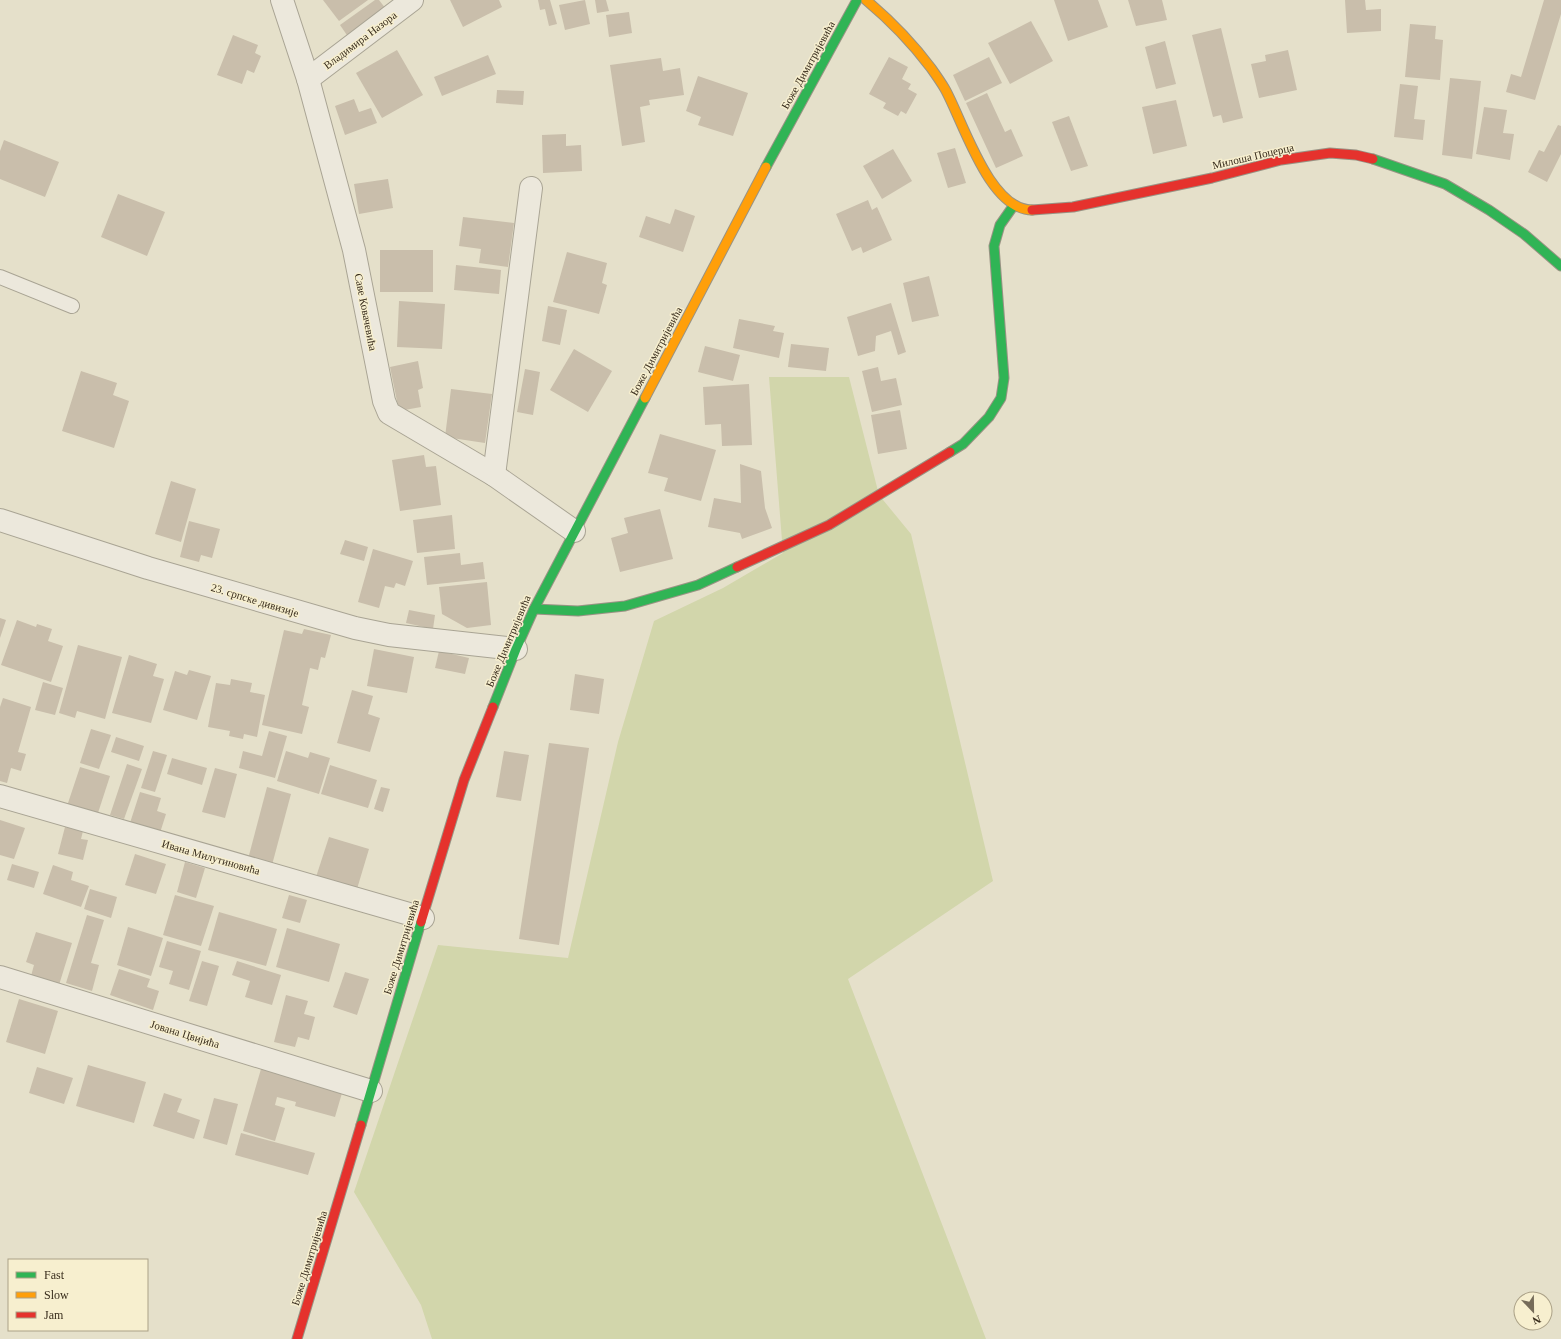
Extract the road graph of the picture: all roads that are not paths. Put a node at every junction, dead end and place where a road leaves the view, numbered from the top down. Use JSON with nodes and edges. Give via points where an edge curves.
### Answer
{"nodes":[{"id":1,"x":282,"y":0,"type":"edge"},
{"id":2,"x":412,"y":0,"type":"edge"},
{"id":3,"x":857,"y":0,"type":"edge"},
{"id":4,"x":866,"y":0,"type":"edge"},
{"id":5,"x":308,"y":79,"type":"junction"},
{"id":6,"x":531,"y":188,"type":"dead end"},
{"id":7,"x":1014,"y":205,"type":"junction"},
{"id":8,"x":1561,"y":266,"type":"edge"},
{"id":9,"x":0,"y":277,"type":"edge"},
{"id":10,"x":72,"y":306,"type":"dead end"},
{"id":11,"x":494,"y":475,"type":"junction"},
{"id":12,"x":0,"y":520,"type":"edge"},
{"id":13,"x":574,"y":531,"type":"junction"},
{"id":14,"x":534,"y":609,"type":"junction"},
{"id":15,"x":516,"y":649,"type":"junction"},
{"id":16,"x":0,"y":796,"type":"edge"},
{"id":17,"x":423,"y":918,"type":"junction"},
{"id":18,"x":0,"y":977,"type":"edge"},
{"id":19,"x":371,"y":1091,"type":"junction"},
{"id":20,"x":297,"y":1339,"type":"edge"}],
"edges":[{"from":1,"to":5,"type":"street","name":"Саве Ковачевића"},
{"from":2,"to":5,"type":"street","name":"Владимира Назора"},
{"from":3,"to":13,"type":"street","name":"Боже Димитријевића"},
{"from":4,"to":7,"type":"street","name":"Милоша Поцерца","via":[[897,29],[931,68],[946,89],[985,174],[999,192]]},
{"from":5,"to":11,"type":"street","name":"Саве Ковачевића","via":[[354,250],[384,401],[390,413],[398,419]]},
{"from":6,"to":11,"type":"street"},
{"from":7,"to":8,"type":"street","name":"Милоша Поцерца","via":[[1028,210],[1073,207],[1212,178],[1281,160],[1330,153],[1356,155],[1380,160],[1445,184],[1524,234]]},
{"from":7,"to":14,"type":"street","via":[[1000,225],[994,246],[1004,378],[1001,398],[989,417],[964,444],[829,525],[698,585],[625,606],[578,611]]},
{"from":9,"to":10,"type":"lane"},
{"from":11,"to":13,"type":"street","name":"Саве Ковачевића"},
{"from":12,"to":15,"type":"street","name":"23. српске дивизије","via":[[148,568],[355,628],[389,635]]},
{"from":13,"to":14,"type":"street","name":"Боже Димитријевића"},
{"from":14,"to":15,"type":"street","name":"Боже Димитријевића"},
{"from":15,"to":17,"type":"street","name":"Боже Димитријевића","via":[[464,780]]},
{"from":16,"to":17,"type":"street","name":"Ивана Милутиновића"},
{"from":17,"to":19,"type":"street","name":"Боже Димитријевића"},
{"from":18,"to":19,"type":"street","name":"Јована Цвијића"},
{"from":19,"to":20,"type":"street","name":"Боже Димитријевића"}]}
